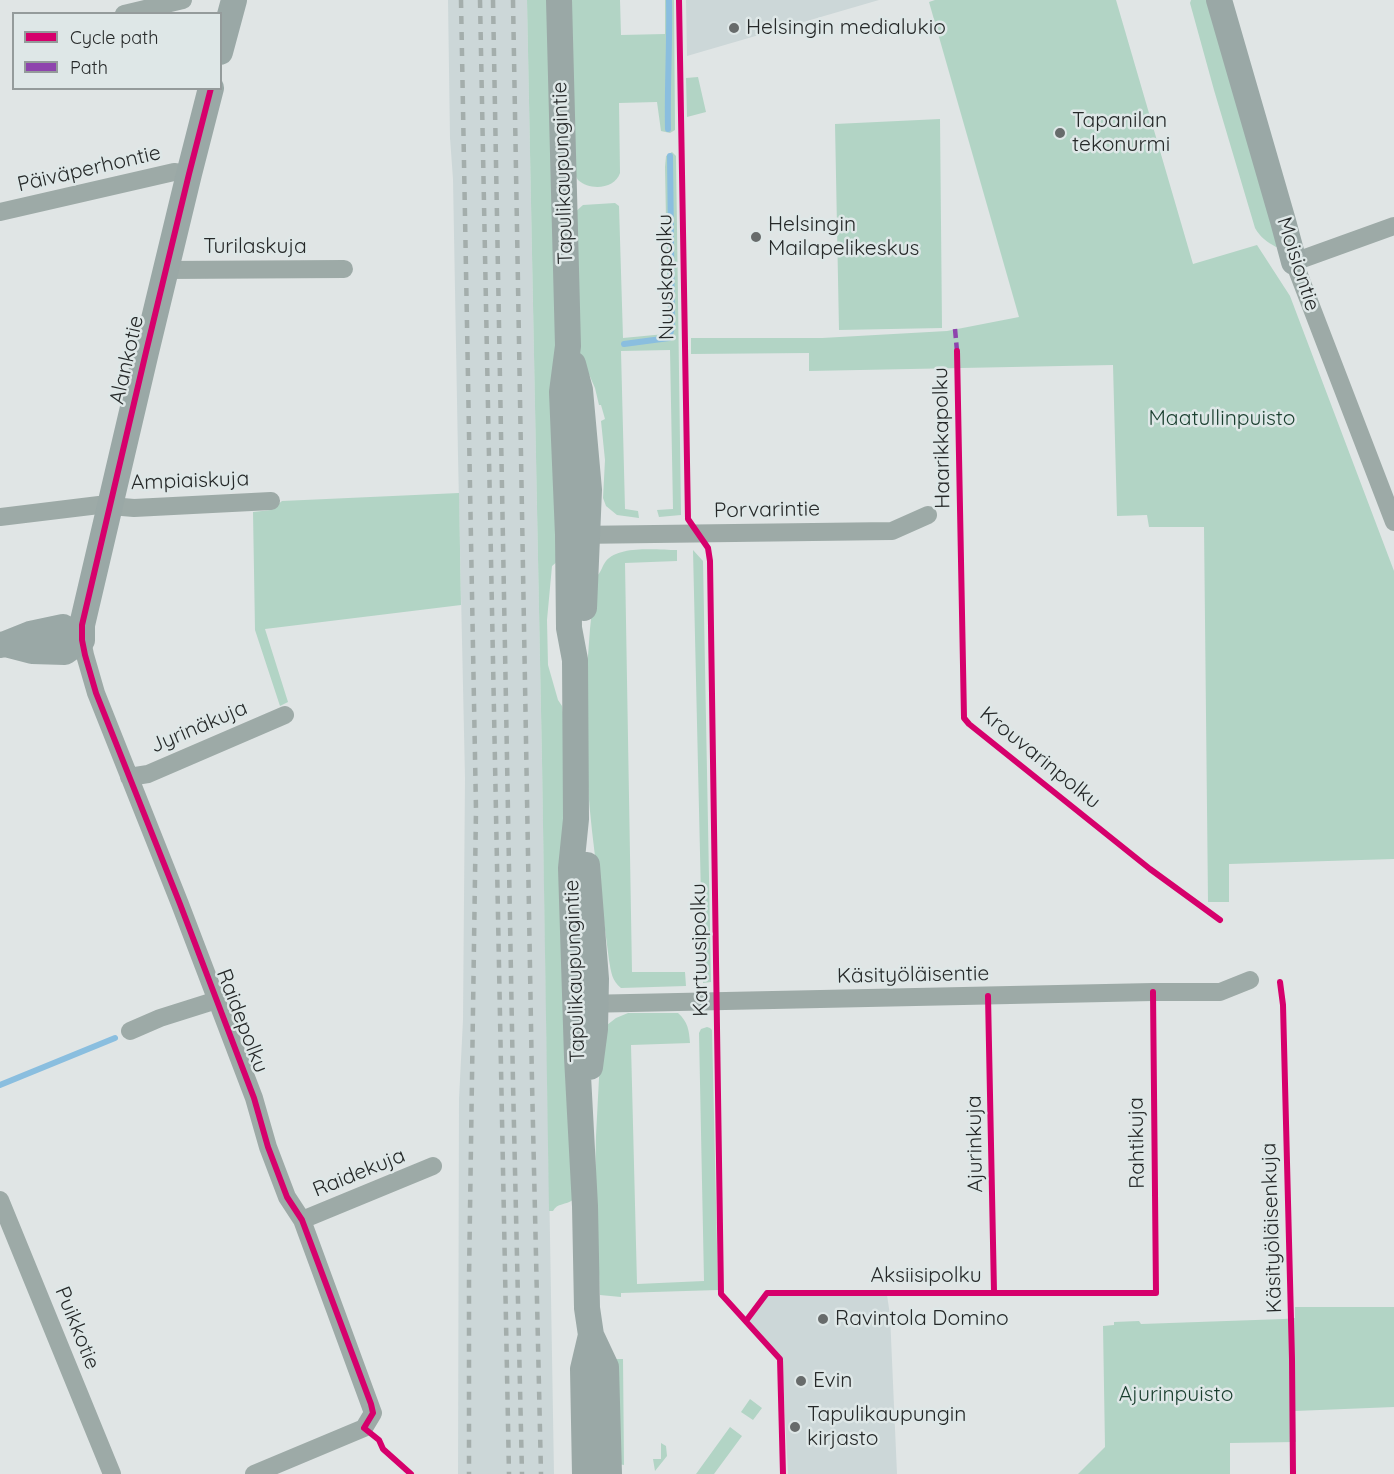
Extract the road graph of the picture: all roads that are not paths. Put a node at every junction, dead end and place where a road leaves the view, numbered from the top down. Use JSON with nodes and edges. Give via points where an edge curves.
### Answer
{"nodes":[{"id":1,"x":183,"y":0,"type":"edge"},
{"id":2,"x":234,"y":0,"type":"edge"},
{"id":3,"x":559,"y":0,"type":"edge"},
{"id":4,"x":1220,"y":0,"type":"edge"},
{"id":5,"x":132,"y":12,"type":"edge"},
{"id":6,"x":222,"y":45,"type":"edge"},
{"id":7,"x":210,"y":90,"type":"edge"},
{"id":8,"x":189,"y":174,"type":"junction"},
{"id":9,"x":0,"y":212,"type":"edge"},
{"id":10,"x":1394,"y":226,"type":"edge"},
{"id":11,"x":1294,"y":262,"type":"junction"},
{"id":12,"x":344,"y":269,"type":"dead end"},
{"id":13,"x":165,"y":270,"type":"junction"},
{"id":14,"x":271,"y":501,"type":"dead end"},
{"id":15,"x":111,"y":506,"type":"junction"},
{"id":16,"x":928,"y":515,"type":"dead end"},
{"id":17,"x":0,"y":517,"type":"edge"},
{"id":18,"x":1394,"y":522,"type":"edge"},
{"id":19,"x":578,"y":535,"type":"junction"},
{"id":20,"x":82,"y":640,"type":"junction"},
{"id":21,"x":3,"y":645,"type":"edge"},
{"id":22,"x":285,"y":715,"type":"dead end"},
{"id":23,"x":129,"y":777,"type":"junction"},
{"id":24,"x":1250,"y":980,"type":"dead end"},
{"id":25,"x":217,"y":1000,"type":"junction"},
{"id":26,"x":585,"y":1004,"type":"junction"},
{"id":27,"x":130,"y":1031,"type":"dead end"},
{"id":28,"x":433,"y":1166,"type":"dead end"},
{"id":29,"x":0,"y":1200,"type":"edge"},
{"id":30,"x":302,"y":1220,"type":"junction"},
{"id":31,"x":591,"y":1335,"type":"junction"},
{"id":32,"x":112,"y":1474,"type":"edge"},
{"id":33,"x":254,"y":1474,"type":"edge"},
{"id":34,"x":585,"y":1474,"type":"edge"},
{"id":35,"x":609,"y":1474,"type":"edge"}],
"edges":[{"from":1,"to":5,"type":"street"},
{"from":2,"to":6,"type":"main road"},
{"from":3,"to":19,"type":"main road","name":"Tapulikaupungintie","via":[[568,346],[580,390],[589,490]]},
{"from":4,"to":11,"type":"main road","name":"Moisiontie"},
{"from":7,"to":8,"type":"main road","name":"Alankotie"},
{"from":8,"to":9,"type":"street","name":"Päiväperhontie","via":[[174,172]]},
{"from":8,"to":13,"type":"main road","name":"Alankotie"},
{"from":10,"to":11,"type":"street"},
{"from":11,"to":18,"type":"street","name":"Moisiontie"},
{"from":12,"to":13,"type":"street","name":"Turilaskuja"},
{"from":13,"to":15,"type":"main road","name":"Alankotie"},
{"from":14,"to":15,"type":"street","name":"Ampiaiskuja"},
{"from":15,"to":17,"type":"street","name":"Ampiaiskuja"},
{"from":15,"to":20,"type":"main road","name":"Alankotie","via":[[82,625]]},
{"from":16,"to":19,"type":"street","name":"Porvarintie","via":[[892,531]]},
{"from":19,"to":26,"type":"main road","name":"Tapulikaupungintie","via":[[582,627],[574,660],[576,819],[571,868]]},
{"from":20,"to":21,"type":"main road","via":[[63,627]]},
{"from":20,"to":23,"type":"street","name":"Raidepolku","via":[[96,693]]},
{"from":22,"to":23,"type":"street","name":"Jyrinäkuja","via":[[148,774]]},
{"from":23,"to":25,"type":"street","name":"Raidepolku"},
{"from":24,"to":26,"type":"street","name":"Käsityöläisentie","via":[[1220,992]]},
{"from":25,"to":27,"type":"street"},
{"from":25,"to":30,"type":"street","name":"Raidepolku","via":[[287,1197]]},
{"from":26,"to":31,"type":"main road","name":"Tapulikaupungintie","via":[[581,1124]]},
{"from":28,"to":30,"type":"street","name":"Raidekuja"},
{"from":29,"to":32,"type":"street","name":"Puikkotie"},
{"from":30,"to":33,"type":"street","name":"Raidepolku","via":[[374,1413],[363,1428]]},
{"from":31,"to":34,"type":"main road","name":"Tapulikaupungintie","via":[[583,1369]]},
{"from":31,"to":35,"type":"main road","name":"Tapulikaupungintie","via":[[606,1367]]}]}
